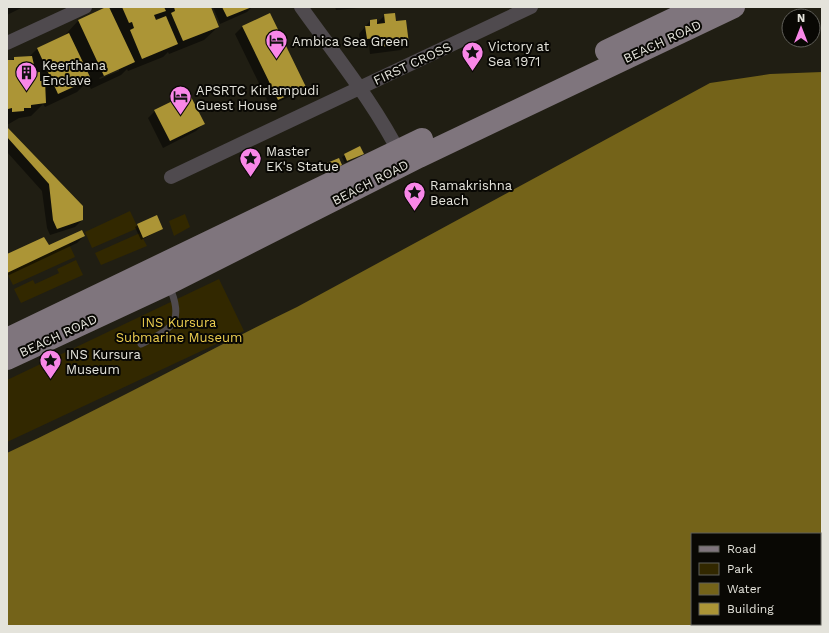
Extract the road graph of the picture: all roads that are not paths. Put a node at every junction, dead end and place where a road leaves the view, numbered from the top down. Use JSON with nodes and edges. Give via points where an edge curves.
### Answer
{"nodes":[{"id":1,"x":85,"y":7,"type":"edge"},
{"id":2,"x":301,"y":7,"type":"edge"},
{"id":3,"x":531,"y":7,"type":"edge"},
{"id":4,"x":698,"y":7,"type":"edge"},
{"id":5,"x":734,"y":7,"type":"edge"},
{"id":6,"x":7,"y":43,"type":"edge"},
{"id":7,"x":359,"y":88,"type":"junction"},
{"id":8,"x":402,"y":157,"type":"junction"},
{"id":9,"x":171,"y":177,"type":"dead end"},
{"id":10,"x":168,"y":284,"type":"junction"},
{"id":11,"x":7,"y":339,"type":"edge"},
{"id":12,"x":141,"y":344,"type":"dead end"},
{"id":13,"x":7,"y":359,"type":"edge"}],
"edges":[{"from":1,"to":6,"type":"street"},
{"from":2,"to":7,"type":"street"},
{"from":3,"to":7,"type":"street","name":"FIRST CROSS"},
{"from":4,"to":8,"type":"main road","name":"BEACH ROAD"},
{"from":5,"to":8,"type":"main road","name":"BEACH ROAD"},
{"from":7,"to":8,"type":"street"},
{"from":7,"to":9,"type":"street","name":"FIRST CROSS"},
{"from":8,"to":10,"type":"main road","name":"BEACH ROAD"},
{"from":8,"to":11,"type":"main road","name":"BEACH ROAD"},
{"from":10,"to":12,"type":"lane","via":[[176,301],[177,312],[173,323],[160,335]]},
{"from":10,"to":13,"type":"main road","name":"BEACH ROAD"}]}
